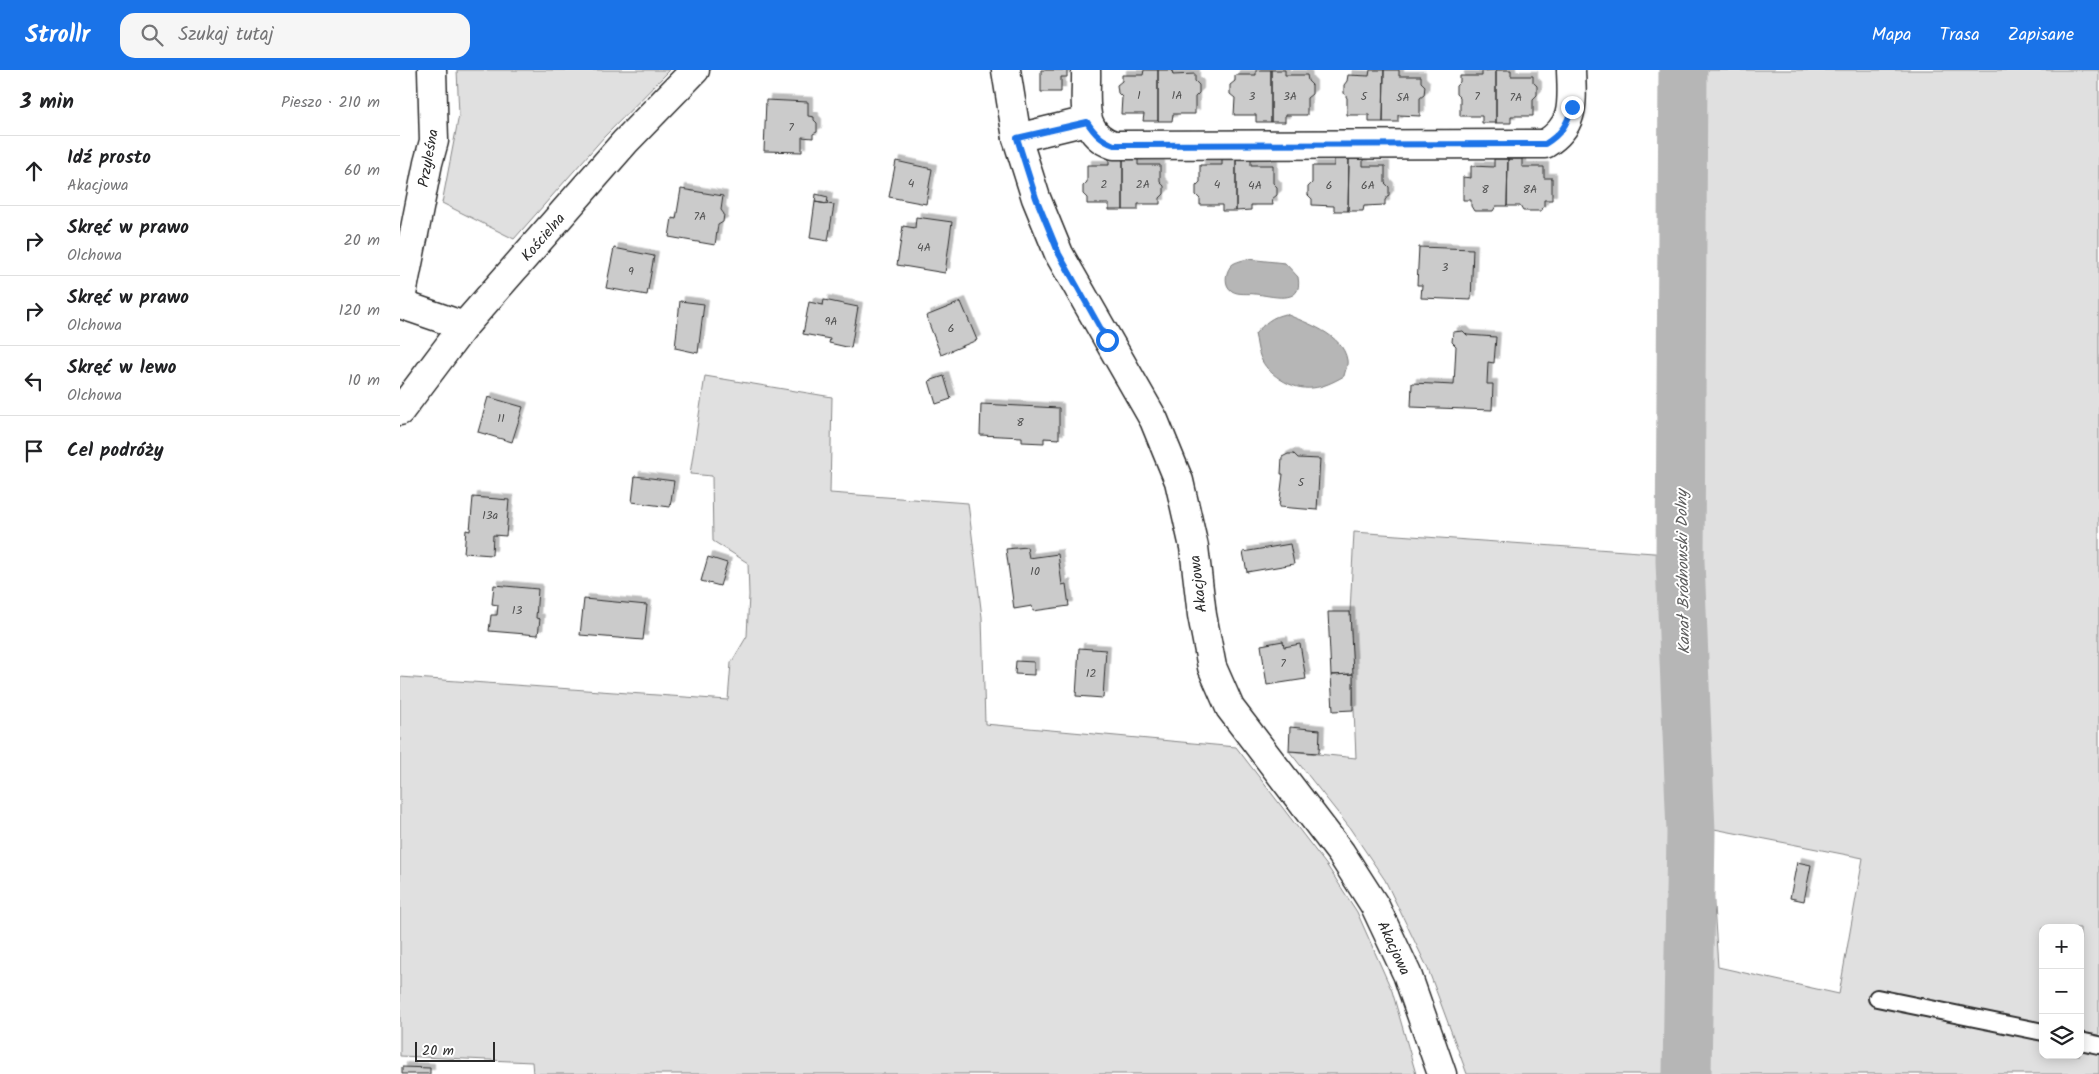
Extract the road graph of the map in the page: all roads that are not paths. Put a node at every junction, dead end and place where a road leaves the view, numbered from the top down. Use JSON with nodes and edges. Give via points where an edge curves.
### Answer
{"nodes":[{"id":1,"x":432,"y":70,"type":"edge"},
{"id":2,"x":695,"y":70,"type":"edge"},
{"id":3,"x":1006,"y":70,"type":"edge"},
{"id":4,"x":1086,"y":70,"type":"edge"},
{"id":5,"x":1571,"y":70,"type":"edge"},
{"id":6,"x":1087,"y":122,"type":"junction"},
{"id":7,"x":1017,"y":138,"type":"junction"},
{"id":8,"x":400,"y":304,"type":"edge"},
{"id":9,"x":464,"y":326,"type":"junction"},
{"id":10,"x":400,"y":411,"type":"edge"},
{"id":11,"x":1877,"y":998,"type":"dead end"},
{"id":12,"x":2039,"y":1031,"type":"edge"},
{"id":13,"x":2084,"y":1041,"type":"edge"},
{"id":14,"x":2099,"y":1045,"type":"edge"},
{"id":15,"x":1442,"y":1074,"type":"edge"}],
"edges":[{"from":1,"to":8,"type":"street","name":"Przyleśna","via":[[434,141]]},
{"from":2,"to":9,"type":"street","name":"Kościelna","via":[[625,142]]},
{"from":3,"to":7,"type":"street","name":"Akacjowa"},
{"from":4,"to":6,"type":"street"},
{"from":5,"to":6,"type":"street","via":[[1572,107],[1568,122],[1545,144],[1114,145],[1103,141]]},
{"from":6,"to":7,"type":"street"},
{"from":7,"to":15,"type":"street","name":"Akacjowa","via":[[1036,198],[1059,254],[1154,420],[1179,481],[1194,547],[1212,667],[1230,708],[1341,853],[1375,906],[1407,974]]},
{"from":8,"to":9,"type":"street"},
{"from":9,"to":10,"type":"street","name":"Kościelna"},
{"from":11,"to":12,"type":"lane"},
{"from":13,"to":14,"type":"lane"}]}
